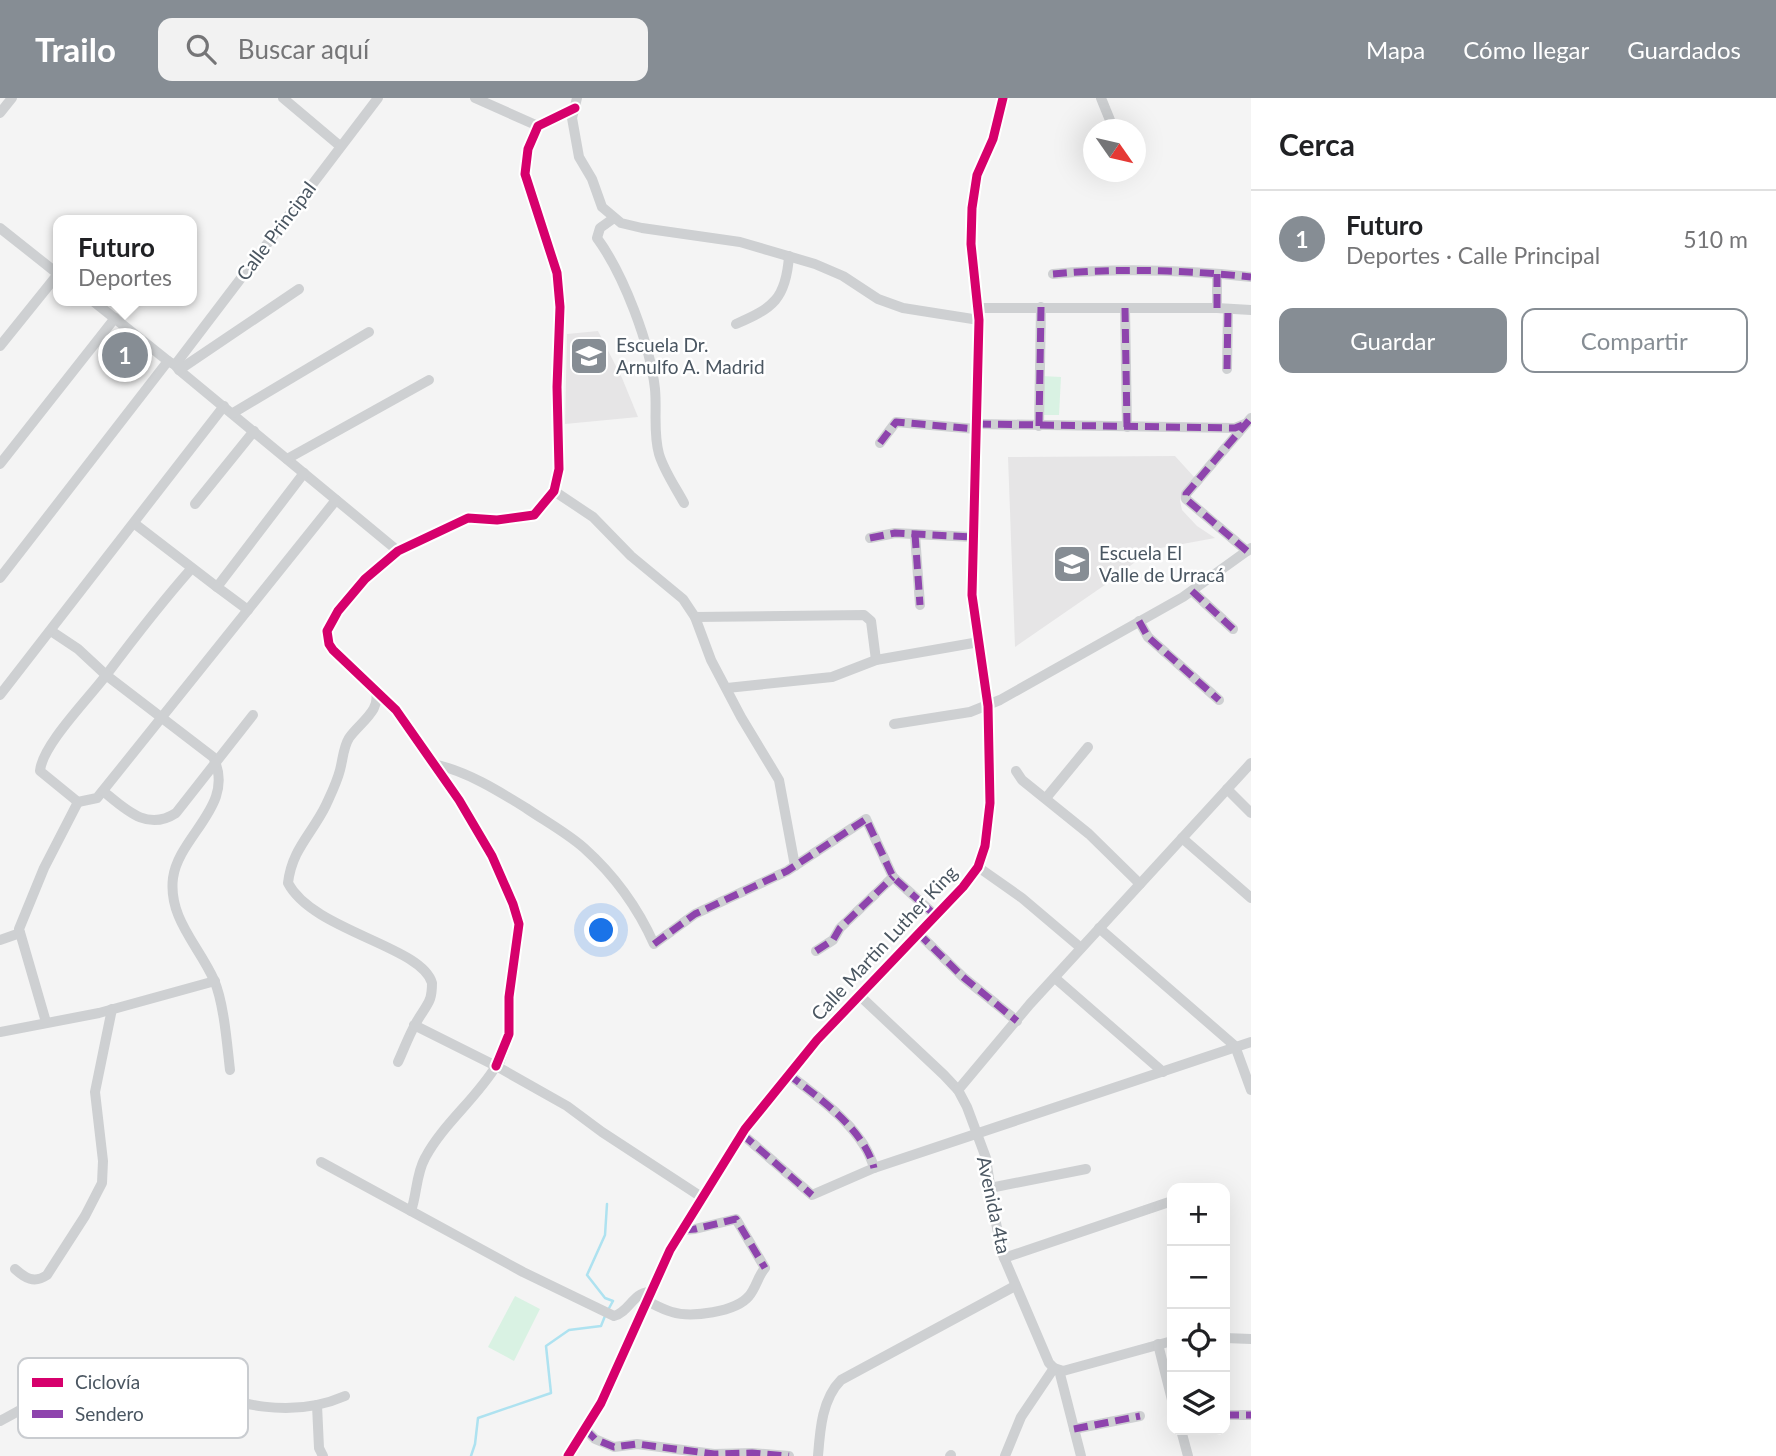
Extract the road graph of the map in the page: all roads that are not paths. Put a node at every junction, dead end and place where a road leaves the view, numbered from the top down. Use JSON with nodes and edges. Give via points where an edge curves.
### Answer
{"nodes":[{"id":1,"x":12,"y":98,"type":"edge"},
{"id":2,"x":283,"y":98,"type":"edge"},
{"id":3,"x":377,"y":98,"type":"edge"},
{"id":4,"x":475,"y":98,"type":"edge"},
{"id":5,"x":1003,"y":98,"type":"edge"},
{"id":6,"x":1101,"y":98,"type":"edge"},
{"id":7,"x":576,"y":103,"type":"edge"},
{"id":8,"x":0,"y":113,"type":"edge"},
{"id":9,"x":1110,"y":119,"type":"edge"},
{"id":10,"x":538,"y":126,"type":"junction"},
{"id":11,"x":340,"y":146,"type":"junction"},
{"id":12,"x":614,"y":218,"type":"junction"},
{"id":13,"x":0,"y":228,"type":"edge"},
{"id":14,"x":789,"y":256,"type":"junction"},
{"id":15,"x":53,"y":270,"type":"edge"},
{"id":16,"x":1053,"y":274,"type":"dead end"},
{"id":17,"x":1217,"y":274,"type":"junction"},
{"id":18,"x":1251,"y":277,"type":"edge"},
{"id":19,"x":53,"y":280,"type":"edge"},
{"id":20,"x":299,"y":289,"type":"dead end"},
{"id":21,"x":99,"y":306,"type":"edge"},
{"id":22,"x":1041,"y":307,"type":"junction"},
{"id":23,"x":979,"y":308,"type":"junction"},
{"id":24,"x":1125,"y":308,"type":"junction"},
{"id":25,"x":1217,"y":308,"type":"junction"},
{"id":26,"x":1228,"y":309,"type":"junction"},
{"id":27,"x":1251,"y":310,"type":"edge"},
{"id":28,"x":115,"y":318,"type":"junction"},
{"id":29,"x":979,"y":320,"type":"junction"},
{"id":30,"x":736,"y":324,"type":"dead end"},
{"id":31,"x":369,"y":331,"type":"dead end"},
{"id":32,"x":0,"y":345,"type":"edge"},
{"id":33,"x":174,"y":365,"type":"junction"},
{"id":34,"x":1227,"y":369,"type":"dead end"},
{"id":35,"x":429,"y":380,"type":"dead end"},
{"id":36,"x":228,"y":410,"type":"junction"},
{"id":37,"x":1248,"y":421,"type":"edge"},
{"id":38,"x":977,"y":426,"type":"junction"},
{"id":39,"x":1039,"y":426,"type":"junction"},
{"id":40,"x":1127,"y":427,"type":"junction"},
{"id":41,"x":254,"y":431,"type":"junction"},
{"id":42,"x":880,"y":443,"type":"dead end"},
{"id":43,"x":287,"y":459,"type":"junction"},
{"id":44,"x":0,"y":464,"type":"edge"},
{"id":45,"x":304,"y":473,"type":"junction"},
{"id":46,"x":554,"y":491,"type":"junction"},
{"id":47,"x":336,"y":500,"type":"junction"},
{"id":48,"x":684,"y":503,"type":"dead end"},
{"id":49,"x":195,"y":504,"type":"dead end"},
{"id":50,"x":135,"y":524,"type":"junction"},
{"id":51,"x":915,"y":534,"type":"junction"},
{"id":52,"x":972,"y":537,"type":"junction"},
{"id":53,"x":870,"y":538,"type":"dead end"},
{"id":54,"x":1249,"y":549,"type":"edge"},
{"id":55,"x":398,"y":551,"type":"junction"},
{"id":56,"x":191,"y":569,"type":"junction"},
{"id":57,"x":0,"y":578,"type":"edge"},
{"id":58,"x":217,"y":587,"type":"junction"},
{"id":59,"x":1192,"y":591,"type":"junction"},
{"id":60,"x":920,"y":605,"type":"dead end"},
{"id":61,"x":248,"y":610,"type":"junction"},
{"id":62,"x":695,"y":617,"type":"junction"},
{"id":63,"x":1139,"y":621,"type":"junction"},
{"id":64,"x":1233,"y":629,"type":"dead end"},
{"id":65,"x":51,"y":631,"type":"junction"},
{"id":66,"x":979,"y":642,"type":"junction"},
{"id":67,"x":876,"y":660,"type":"junction"},
{"id":68,"x":106,"y":675,"type":"junction"},
{"id":69,"x":727,"y":688,"type":"junction"},
{"id":70,"x":375,"y":689,"type":"junction"},
{"id":71,"x":0,"y":695,"type":"edge"},
{"id":72,"x":1219,"y":700,"type":"dead end"},
{"id":73,"x":988,"y":706,"type":"junction"},
{"id":74,"x":253,"y":715,"type":"dead end"},
{"id":75,"x":162,"y":717,"type":"junction"},
{"id":76,"x":894,"y":724,"type":"dead end"},
{"id":77,"x":1088,"y":747,"type":"dead end"},
{"id":78,"x":216,"y":762,"type":"junction"},
{"id":79,"x":1251,"y":763,"type":"edge"},
{"id":80,"x":434,"y":764,"type":"junction"},
{"id":81,"x":1016,"y":771,"type":"dead end"},
{"id":82,"x":1227,"y":789,"type":"junction"},
{"id":83,"x":103,"y":791,"type":"junction"},
{"id":84,"x":1046,"y":798,"type":"junction"},
{"id":85,"x":78,"y":802,"type":"junction"},
{"id":86,"x":1251,"y":813,"type":"edge"},
{"id":87,"x":1182,"y":838,"type":"junction"},
{"id":88,"x":795,"y":866,"type":"junction"},
{"id":89,"x":978,"y":867,"type":"junction"},
{"id":90,"x":892,"y":877,"type":"junction"},
{"id":91,"x":1140,"y":884,"type":"junction"},
{"id":92,"x":1251,"y":898,"type":"edge"},
{"id":93,"x":936,"y":916,"type":"junction"},
{"id":94,"x":1100,"y":928,"type":"junction"},
{"id":95,"x":20,"y":933,"type":"junction"},
{"id":96,"x":918,"y":933,"type":"junction"},
{"id":97,"x":0,"y":940,"type":"edge"},
{"id":98,"x":1081,"y":948,"type":"junction"},
{"id":99,"x":816,"y":951,"type":"dead end"},
{"id":100,"x":1055,"y":978,"type":"junction"},
{"id":101,"x":215,"y":981,"type":"junction"},
{"id":102,"x":860,"y":996,"type":"junction"},
{"id":103,"x":113,"y":1009,"type":"junction"},
{"id":104,"x":1017,"y":1021,"type":"junction"},
{"id":105,"x":46,"y":1022,"type":"junction"},
{"id":106,"x":414,"y":1025,"type":"junction"},
{"id":107,"x":0,"y":1032,"type":"edge"},
{"id":108,"x":1251,"y":1042,"type":"edge"},
{"id":109,"x":1235,"y":1046,"type":"junction"},
{"id":110,"x":398,"y":1062,"type":"dead end"},
{"id":111,"x":497,"y":1066,"type":"junction"},
{"id":112,"x":230,"y":1070,"type":"dead end"},
{"id":113,"x":1163,"y":1072,"type":"junction"},
{"id":114,"x":788,"y":1074,"type":"junction"},
{"id":115,"x":958,"y":1090,"type":"junction"},
{"id":116,"x":1251,"y":1090,"type":"edge"},
{"id":117,"x":742,"y":1134,"type":"junction"},
{"id":118,"x":978,"y":1134,"type":"junction"},
{"id":119,"x":321,"y":1162,"type":"dead end"},
{"id":120,"x":874,"y":1168,"type":"junction"},
{"id":121,"x":1086,"y":1169,"type":"dead end"},
{"id":122,"x":990,"y":1188,"type":"junction"},
{"id":123,"x":703,"y":1198,"type":"junction"},
{"id":124,"x":1167,"y":1203,"type":"edge"},
{"id":125,"x":411,"y":1211,"type":"junction"},
{"id":126,"x":683,"y":1230,"type":"junction"},
{"id":127,"x":1004,"y":1258,"type":"junction"},
{"id":128,"x":15,"y":1269,"type":"dead end"},
{"id":129,"x":1015,"y":1286,"type":"junction"},
{"id":130,"x":648,"y":1297,"type":"junction"},
{"id":131,"x":1230,"y":1338,"type":"edge"},
{"id":132,"x":1251,"y":1339,"type":"edge"},
{"id":133,"x":1167,"y":1342,"type":"edge"},
{"id":134,"x":1157,"y":1344,"type":"junction"},
{"id":135,"x":1056,"y":1369,"type":"junction"},
{"id":136,"x":1167,"y":1381,"type":"edge"},
{"id":137,"x":345,"y":1396,"type":"dead end"},
{"id":138,"x":248,"y":1404,"type":"edge"},
{"id":139,"x":317,"y":1405,"type":"junction"},
{"id":140,"x":18,"y":1412,"type":"edge"},
{"id":141,"x":1230,"y":1415,"type":"edge"},
{"id":142,"x":1251,"y":1415,"type":"edge"},
{"id":143,"x":1140,"y":1416,"type":"dead end"},
{"id":144,"x":0,"y":1421,"type":"edge"},
{"id":145,"x":585,"y":1429,"type":"junction"},
{"id":146,"x":1074,"y":1429,"type":"junction"},
{"id":147,"x":1182,"y":1435,"type":"edge"},
{"id":148,"x":323,"y":1456,"type":"edge"},
{"id":149,"x":568,"y":1456,"type":"edge"},
{"id":150,"x":789,"y":1456,"type":"edge"},
{"id":151,"x":818,"y":1456,"type":"edge"},
{"id":152,"x":1005,"y":1456,"type":"edge"},
{"id":153,"x":1081,"y":1456,"type":"edge"},
{"id":154,"x":1188,"y":1456,"type":"edge"}],
"edges":[{"from":1,"to":8,"type":"street"},
{"from":2,"to":11,"type":"street"},
{"from":3,"to":11,"type":"street","name":"Calle Principal"},
{"from":4,"to":10,"type":"street"},
{"from":5,"to":23,"type":"street","name":"Calle Martin Luther King","via":[[993,139],[977,175],[972,208],[971,244]]},
{"from":6,"to":9,"type":"street"},
{"from":7,"to":10,"type":"street"},
{"from":7,"to":12,"type":"street","via":[[572,118],[579,157],[602,207]]},
{"from":10,"to":46,"type":"street","via":[[528,149],[525,174],[558,274],[559,468]]},
{"from":11,"to":33,"type":"street","name":"Calle Principal"},
{"from":12,"to":14,"type":"street","via":[[642,228],[740,242]]},
{"from":12,"to":48,"type":"street","via":[[600,228],[597,238],[635,311],[655,389],[659,455]]},
{"from":13,"to":15,"type":"street"},
{"from":14,"to":29,"type":"street","via":[[844,276],[878,299],[903,308]]},
{"from":14,"to":30,"type":"street","via":[[782,294]]},
{"from":16,"to":17,"type":"street"},
{"from":17,"to":18,"type":"street"},
{"from":17,"to":25,"type":"street"},
{"from":19,"to":32,"type":"street"},
{"from":20,"to":33,"type":"street"},
{"from":21,"to":28,"type":"street"},
{"from":22,"to":23,"type":"street"},
{"from":22,"to":24,"type":"street"},
{"from":22,"to":39,"type":"street"},
{"from":23,"to":29,"type":"street","name":"Calle Martin Luther King"},
{"from":24,"to":25,"type":"street"},
{"from":24,"to":40,"type":"street"},
{"from":25,"to":26,"type":"street"},
{"from":26,"to":27,"type":"street"},
{"from":26,"to":34,"type":"street"},
{"from":28,"to":33,"type":"street"},
{"from":28,"to":44,"type":"street"},
{"from":29,"to":38,"type":"street","name":"Calle Martin Luther King"},
{"from":31,"to":36,"type":"street"},
{"from":33,"to":36,"type":"street"},
{"from":33,"to":57,"type":"street","name":"Calle Principal"},
{"from":35,"to":43,"type":"street"},
{"from":36,"to":41,"type":"street"},
{"from":36,"to":50,"type":"street"},
{"from":37,"to":40,"type":"street","via":[[1235,428]]},
{"from":37,"to":54,"type":"street","via":[[1186,499]]},
{"from":38,"to":39,"type":"street"},
{"from":38,"to":42,"type":"street","via":[[896,422]]},
{"from":38,"to":52,"type":"street","name":"Calle Martin Luther King"},
{"from":39,"to":40,"type":"street"},
{"from":41,"to":43,"type":"street"},
{"from":41,"to":49,"type":"street"},
{"from":43,"to":45,"type":"street"},
{"from":45,"to":47,"type":"street"},
{"from":45,"to":58,"type":"street"},
{"from":46,"to":55,"type":"street","via":[[534,515],[468,519]]},
{"from":46,"to":62,"type":"street","via":[[593,517],[683,599]]},
{"from":47,"to":55,"type":"street"},
{"from":47,"to":61,"type":"street"},
{"from":50,"to":56,"type":"street"},
{"from":50,"to":65,"type":"street"},
{"from":51,"to":52,"type":"street"},
{"from":51,"to":53,"type":"street"},
{"from":51,"to":60,"type":"street"},
{"from":52,"to":66,"type":"street","name":"Calle Martin Luther King","via":[[972,595]]},
{"from":54,"to":59,"type":"street"},
{"from":55,"to":70,"type":"street","via":[[365,579],[327,631],[333,650]]},
{"from":56,"to":58,"type":"street"},
{"from":56,"to":68,"type":"street"},
{"from":58,"to":61,"type":"street"},
{"from":59,"to":63,"type":"street"},
{"from":59,"to":64,"type":"street"},
{"from":61,"to":75,"type":"street"},
{"from":62,"to":67,"type":"street","via":[[864,615],[871,621]]},
{"from":62,"to":69,"type":"street"},
{"from":63,"to":72,"type":"street","via":[[1148,637]]},
{"from":63,"to":73,"type":"street"},
{"from":65,"to":68,"type":"street"},
{"from":65,"to":71,"type":"street"},
{"from":66,"to":67,"type":"street"},
{"from":66,"to":73,"type":"street","name":"Calle Martin Luther King"},
{"from":67,"to":69,"type":"street","via":[[832,677]]},
{"from":68,"to":75,"type":"street"},
{"from":68,"to":85,"type":"street","via":[[40,765],[40,771]]},
{"from":69,"to":88,"type":"street","via":[[779,780]]},
{"from":70,"to":80,"type":"street","via":[[396,710]]},
{"from":70,"to":106,"type":"street","via":[[377,706],[349,739],[326,806],[300,844],[288,883],[299,898],[326,918],[390,947],[424,970],[432,984],[430,999]]},
{"from":73,"to":76,"type":"street"},
{"from":73,"to":89,"type":"street","name":"Calle Martin Luther King","via":[[990,803]]},
{"from":74,"to":78,"type":"street"},
{"from":75,"to":78,"type":"street"},
{"from":75,"to":83,"type":"street"},
{"from":77,"to":84,"type":"street"},
{"from":78,"to":83,"type":"street","via":[[176,813],[166,819],[144,818]]},
{"from":78,"to":101,"type":"street","via":[[215,802],[182,854],[173,874],[172,895],[186,935]]},
{"from":79,"to":82,"type":"street"},
{"from":80,"to":88,"type":"street","via":[[485,783],[585,849],[619,885],[654,944],[695,914]]},
{"from":80,"to":111,"type":"street","via":[[492,856],[519,924],[509,1034]]},
{"from":81,"to":84,"type":"street"},
{"from":82,"to":86,"type":"street"},
{"from":82,"to":87,"type":"street"},
{"from":83,"to":85,"type":"street","via":[[97,798]]},
{"from":84,"to":91,"type":"street"},
{"from":85,"to":95,"type":"street","via":[[30,898]]},
{"from":87,"to":91,"type":"street"},
{"from":87,"to":92,"type":"street"},
{"from":88,"to":90,"type":"street","via":[[866,819]]},
{"from":89,"to":93,"type":"street","name":"Calle Martin Luther King"},
{"from":89,"to":98,"type":"street"},
{"from":90,"to":93,"type":"street"},
{"from":90,"to":99,"type":"street","via":[[833,940]]},
{"from":91,"to":94,"type":"street"},
{"from":93,"to":96,"type":"street","name":"Calle Martin Luther King"},
{"from":94,"to":98,"type":"street"},
{"from":94,"to":109,"type":"street"},
{"from":95,"to":97,"type":"street"},
{"from":95,"to":105,"type":"street"},
{"from":96,"to":102,"type":"street","name":"Calle Martin Luther King"},
{"from":96,"to":104,"type":"street","via":[[962,977]]},
{"from":98,"to":100,"type":"street"},
{"from":100,"to":104,"type":"street"},
{"from":100,"to":113,"type":"street"},
{"from":101,"to":103,"type":"street"},
{"from":101,"to":112,"type":"street"},
{"from":102,"to":114,"type":"street","name":"Calle Martin Luther King"},
{"from":102,"to":115,"type":"street","name":"Avenida 4ta"},
{"from":103,"to":105,"type":"street"},
{"from":103,"to":128,"type":"street","via":[[95,1092],[103,1166],[99,1192],[47,1275],[32,1280]]},
{"from":104,"to":115,"type":"street"},
{"from":105,"to":107,"type":"street"},
{"from":106,"to":110,"type":"street"},
{"from":106,"to":111,"type":"street"},
{"from":108,"to":109,"type":"street"},
{"from":109,"to":113,"type":"street"},
{"from":109,"to":116,"type":"street"},
{"from":111,"to":123,"type":"street","via":[[567,1106]]},
{"from":111,"to":125,"type":"street","via":[[425,1158]]},
{"from":113,"to":118,"type":"street"},
{"from":114,"to":117,"type":"street","name":"Calle Martin Luther King"},
{"from":114,"to":120,"type":"street","via":[[860,1137]]},
{"from":115,"to":118,"type":"street","name":"Avenida 4ta"},
{"from":117,"to":120,"type":"street","via":[[812,1195]]},
{"from":117,"to":123,"type":"street","name":"Calle Martin Luther King"},
{"from":118,"to":120,"type":"street"},
{"from":118,"to":122,"type":"street","name":"Avenida 4ta"},
{"from":119,"to":125,"type":"street"},
{"from":121,"to":122,"type":"street"},
{"from":122,"to":127,"type":"street","name":"Avenida 4ta"},
{"from":123,"to":126,"type":"street","name":"Calle Martin Luther King"},
{"from":124,"to":127,"type":"street"},
{"from":125,"to":130,"type":"street","via":[[614,1316],[622,1314],[642,1293]]},
{"from":126,"to":130,"type":"street","name":"Calle Martin Luther King"},
{"from":126,"to":130,"type":"street","via":[[736,1219],[765,1268],[743,1302],[708,1314],[673,1313]]},
{"from":127,"to":129,"type":"street","name":"Avenida 4ta"},
{"from":129,"to":135,"type":"street","name":"Avenida 4ta","via":[[1049,1363]]},
{"from":129,"to":151,"type":"street","via":[[841,1380],[821,1422]]},
{"from":130,"to":145,"type":"street","name":"Calle Martin Luther King"},
{"from":131,"to":132,"type":"street"},
{"from":133,"to":134,"type":"street"},
{"from":134,"to":135,"type":"street"},
{"from":134,"to":136,"type":"street"},
{"from":135,"to":146,"type":"street","name":"Avenida 4ta"},
{"from":135,"to":152,"type":"street","via":[[1021,1417]]},
{"from":137,"to":139,"type":"street"},
{"from":138,"to":139,"type":"street","via":[[261,1408]]},
{"from":139,"to":148,"type":"street"},
{"from":140,"to":144,"type":"street"},
{"from":141,"to":142,"type":"street"},
{"from":143,"to":146,"type":"street"},
{"from":145,"to":149,"type":"street","name":"Calle Martin Luther King"},
{"from":145,"to":150,"type":"street","via":[[614,1447],[637,1444],[714,1454]]},
{"from":146,"to":153,"type":"street","name":"Avenida 4ta"},
{"from":147,"to":154,"type":"street"}]}
